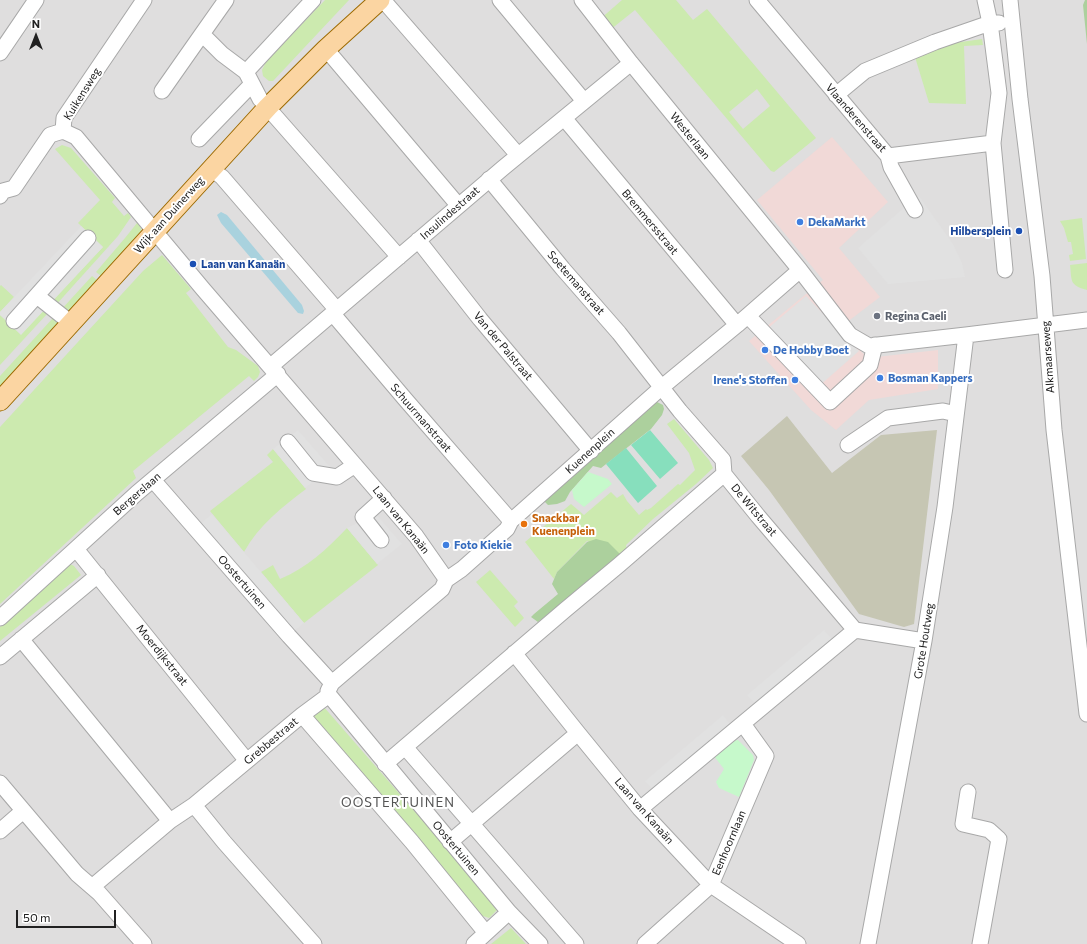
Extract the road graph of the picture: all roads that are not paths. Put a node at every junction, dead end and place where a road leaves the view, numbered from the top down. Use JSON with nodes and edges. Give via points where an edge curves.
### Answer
{"nodes":[{"id":1,"x":36,"y":0,"type":"edge"},
{"id":2,"x":144,"y":0,"type":"edge"},
{"id":3,"x":226,"y":0,"type":"edge"},
{"id":4,"x":313,"y":0,"type":"edge"},
{"id":5,"x":381,"y":0,"type":"edge"},
{"id":6,"x":500,"y":0,"type":"edge"},
{"id":7,"x":582,"y":0,"type":"edge"},
{"id":8,"x":985,"y":0,"type":"edge"},
{"id":9,"x":1010,"y":0,"type":"edge"},
{"id":10,"x":764,"y":2,"type":"edge"},
{"id":11,"x":990,"y":23,"type":"junction"},
{"id":12,"x":1013,"y":23,"type":"junction"},
{"id":13,"x":202,"y":34,"type":"junction"},
{"id":14,"x":326,"y":49,"type":"junction"},
{"id":15,"x":0,"y":53,"type":"edge"},
{"id":16,"x":631,"y":63,"type":"junction"},
{"id":17,"x":249,"y":78,"type":"junction"},
{"id":18,"x":162,"y":90,"type":"dead end"},
{"id":19,"x":836,"y":95,"type":"junction"},
{"id":20,"x":584,"y":102,"type":"junction"},
{"id":21,"x":268,"y":107,"type":"junction"},
{"id":22,"x":564,"y":118,"type":"junction"},
{"id":23,"x":63,"y":131,"type":"junction"},
{"id":24,"x":199,"y":140,"type":"dead end"},
{"id":25,"x":993,"y":143,"type":"junction"},
{"id":26,"x":518,"y":155,"type":"junction"},
{"id":27,"x":888,"y":156,"type":"junction"},
{"id":28,"x":211,"y":168,"type":"junction"},
{"id":29,"x":489,"y":180,"type":"junction"},
{"id":30,"x":1,"y":193,"type":"edge"},
{"id":31,"x":458,"y":205,"type":"junction"},
{"id":32,"x":915,"y":210,"type":"dead end"},
{"id":33,"x":154,"y":231,"type":"junction"},
{"id":34,"x":88,"y":238,"type":"dead end"},
{"id":35,"x":418,"y":240,"type":"junction"},
{"id":36,"x":399,"y":257,"type":"junction"},
{"id":37,"x":800,"y":270,"type":"junction"},
{"id":38,"x":1005,"y":270,"type":"dead end"},
{"id":39,"x":37,"y":296,"type":"junction"},
{"id":40,"x":335,"y":312,"type":"junction"},
{"id":41,"x":1087,"y":320,"type":"edge"},
{"id":42,"x":14,"y":321,"type":"dead end"},
{"id":43,"x":743,"y":321,"type":"junction"},
{"id":44,"x":71,"y":323,"type":"junction"},
{"id":45,"x":1046,"y":325,"type":"junction"},
{"id":46,"x":966,"y":336,"type":"junction"},
{"id":47,"x":875,"y":345,"type":"junction"},
{"id":48,"x":274,"y":370,"type":"junction"},
{"id":49,"x":662,"y":387,"type":"junction"},
{"id":50,"x":0,"y":401,"type":"edge"},
{"id":51,"x":956,"y":414,"type":"junction"},
{"id":52,"x":288,"y":442,"type":"dead end"},
{"id":53,"x":848,"y":444,"type":"dead end"},
{"id":54,"x":591,"y":450,"type":"junction"},
{"id":55,"x":355,"y":465,"type":"junction"},
{"id":56,"x":724,"y":474,"type":"junction"},
{"id":57,"x":153,"y":480,"type":"junction"},
{"id":58,"x":384,"y":498,"type":"junction"},
{"id":59,"x":511,"y":521,"type":"junction"},
{"id":60,"x":381,"y":540,"type":"dead end"},
{"id":61,"x":76,"y":549,"type":"junction"},
{"id":62,"x":98,"y":575,"type":"junction"},
{"id":63,"x":444,"y":584,"type":"junction"},
{"id":64,"x":0,"y":618,"type":"edge"},
{"id":65,"x":855,"y":630,"type":"junction"},
{"id":66,"x":21,"y":639,"type":"junction"},
{"id":67,"x":924,"y":640,"type":"junction"},
{"id":68,"x":514,"y":654,"type":"junction"},
{"id":69,"x":0,"y":656,"type":"edge"},
{"id":70,"x":330,"y":689,"type":"junction"},
{"id":71,"x":1086,"y":693,"type":"edge"},
{"id":72,"x":1087,"y":714,"type":"edge"},
{"id":73,"x":302,"y":715,"type":"junction"},
{"id":74,"x":743,"y":724,"type":"junction"},
{"id":75,"x":578,"y":734,"type":"junction"},
{"id":76,"x":405,"y":747,"type":"junction"},
{"id":77,"x":247,"y":761,"type":"junction"},
{"id":78,"x":385,"y":764,"type":"junction"},
{"id":79,"x":0,"y":783,"type":"edge"},
{"id":80,"x":968,"y":792,"type":"dead end"},
{"id":81,"x":194,"y":805,"type":"junction"},
{"id":82,"x":640,"y":809,"type":"junction"},
{"id":83,"x":23,"y":811,"type":"junction"},
{"id":84,"x":170,"y":821,"type":"junction"},
{"id":85,"x":471,"y":823,"type":"junction"},
{"id":86,"x":0,"y":832,"type":"edge"},
{"id":87,"x":450,"y":842,"type":"junction"},
{"id":88,"x":711,"y":885,"type":"junction"},
{"id":89,"x":92,"y":888,"type":"junction"},
{"id":90,"x":510,"y":912,"type":"junction"},
{"id":91,"x":486,"y":933,"type":"junction"},
{"id":92,"x":144,"y":944,"type":"edge"},
{"id":93,"x":314,"y":944,"type":"edge"},
{"id":94,"x":474,"y":944,"type":"edge"},
{"id":95,"x":540,"y":944,"type":"edge"},
{"id":96,"x":576,"y":944,"type":"edge"},
{"id":97,"x":645,"y":944,"type":"edge"},
{"id":98,"x":798,"y":944,"type":"edge"},
{"id":99,"x":868,"y":944,"type":"edge"},
{"id":100,"x":980,"y":944,"type":"edge"}],
"edges":[{"from":1,"to":15,"type":"street"},
{"from":2,"to":23,"type":"street","name":"Kuikensweg","via":[[64,118]]},
{"from":3,"to":13,"type":"street"},
{"from":4,"to":17,"type":"street"},
{"from":5,"to":14,"type":"main road","name":"Wijk aan Duinerweg"},
{"from":5,"to":26,"type":"street"},
{"from":6,"to":20,"type":"street"},
{"from":7,"to":16,"type":"street","name":"Westerlaan"},
{"from":8,"to":11,"type":"street"},
{"from":9,"to":12,"type":"street","name":"Alkmaarseweg"},
{"from":10,"to":19,"type":"street","name":"Vlaanderenstraat"},
{"from":11,"to":12,"type":"street"},
{"from":11,"to":19,"type":"street","via":[[865,71]]},
{"from":11,"to":25,"type":"street","via":[[999,93]]},
{"from":12,"to":45,"type":"street","name":"Alkmaarseweg"},
{"from":13,"to":17,"type":"street"},
{"from":13,"to":18,"type":"street"},
{"from":14,"to":21,"type":"main road","name":"Wijk aan Duinerweg"},
{"from":14,"to":31,"type":"street"},
{"from":16,"to":20,"type":"street","name":"Insulindestraat"},
{"from":16,"to":37,"type":"street","name":"Westerlaan"},
{"from":17,"to":21,"type":"street","via":[[260,99]]},
{"from":17,"to":24,"type":"street"},
{"from":19,"to":27,"type":"street","name":"Vlaanderenstraat"},
{"from":20,"to":22,"type":"street","name":"Insulindestraat"},
{"from":21,"to":28,"type":"main road","name":"Wijk aan Duinerweg"},
{"from":21,"to":36,"type":"street"},
{"from":22,"to":26,"type":"street","name":"Insulindestraat"},
{"from":22,"to":43,"type":"street","name":"Bremmersstraat"},
{"from":23,"to":30,"type":"street","name":"Kuikensweg","via":[[50,135],[14,188]]},
{"from":23,"to":33,"type":"street","name":"Laan van Kanaän","via":[[76,137]]},
{"from":25,"to":27,"type":"street","name":"Vlaanderenstraat"},
{"from":25,"to":38,"type":"street"},
{"from":26,"to":29,"type":"street","name":"Insulindestraat"},
{"from":27,"to":32,"type":"street","via":[[891,167]]},
{"from":28,"to":33,"type":"main road","name":"Wijk aan Duinerweg"},
{"from":28,"to":40,"type":"street","name":"Schuurmanstraat","via":[[222,177]]},
{"from":29,"to":31,"type":"street","name":"Insulindestraat"},
{"from":29,"to":49,"type":"street","name":"Soetemanstraat","via":[[562,269],[619,332]]},
{"from":31,"to":35,"type":"street","name":"Insulindestraat"},
{"from":33,"to":44,"type":"main road","name":"Wijk aan Duinerweg"},
{"from":33,"to":48,"type":"street","name":"Laan van Kanaän"},
{"from":34,"to":39,"type":"street"},
{"from":35,"to":36,"type":"street","name":"Insulindestraat"},
{"from":35,"to":54,"type":"street","name":"Van der Palstraat","via":[[480,319]]},
{"from":36,"to":40,"type":"street","name":"Insulindestraat"},
{"from":37,"to":43,"type":"street"},
{"from":37,"to":47,"type":"street","via":[[850,335],[869,346]]},
{"from":39,"to":42,"type":"street"},
{"from":39,"to":44,"type":"street"},
{"from":40,"to":48,"type":"street","name":"Insulindestraat"},
{"from":40,"to":59,"type":"street","name":"Schuurmanstraat","via":[[405,399]]},
{"from":41,"to":45,"type":"street"},
{"from":43,"to":47,"type":"street","via":[[830,402],[870,365]]},
{"from":43,"to":49,"type":"street","name":"Kuenenplein"},
{"from":44,"to":50,"type":"main road","name":"Wijk aan Duinerweg"},
{"from":45,"to":46,"type":"street"},
{"from":45,"to":71,"type":"street","name":"Alkmaarseweg","via":[[1054,430]]},
{"from":46,"to":47,"type":"street"},
{"from":46,"to":51,"type":"street","name":"Grote Houtweg"},
{"from":48,"to":55,"type":"street","name":"Laan van Kanaän"},
{"from":48,"to":57,"type":"street","name":"Bergerslaan"},
{"from":49,"to":54,"type":"street","name":"Kuenenplein"},
{"from":49,"to":56,"type":"street","name":"De Witstraat","via":[[723,460]]},
{"from":51,"to":53,"type":"street","via":[[943,411],[888,418]]},
{"from":51,"to":67,"type":"street","name":"Grote Houtweg","via":[[945,507]]},
{"from":52,"to":55,"type":"street","via":[[313,473],[337,477]]},
{"from":54,"to":59,"type":"street","name":"Kuenenplein"},
{"from":55,"to":58,"type":"street","name":"Laan van Kanaän"},
{"from":56,"to":65,"type":"street","name":"De Witstraat"},
{"from":56,"to":68,"type":"street"},
{"from":57,"to":61,"type":"street","name":"Bergerslaan"},
{"from":57,"to":70,"type":"street","name":"Oostertuinen","via":[[289,636]]},
{"from":58,"to":60,"type":"street","via":[[363,517]]},
{"from":58,"to":63,"type":"street","name":"Laan van Kanaän","via":[[416,536]]},
{"from":59,"to":63,"type":"street","name":"Kuenenplein","via":[[507,529]]},
{"from":61,"to":62,"type":"street","name":"Moerdijkstraat"},
{"from":61,"to":64,"type":"street","name":"Bergerslaan"},
{"from":62,"to":66,"type":"street"},
{"from":62,"to":77,"type":"street","name":"Moerdijkstraat"},
{"from":63,"to":70,"type":"street","name":"Grebbestraat"},
{"from":65,"to":67,"type":"street"},
{"from":65,"to":74,"type":"street"},
{"from":66,"to":69,"type":"street"},
{"from":66,"to":84,"type":"street"},
{"from":67,"to":99,"type":"street","name":"Grote Houtweg"},
{"from":68,"to":75,"type":"street","name":"Laan van Kanaän"},
{"from":68,"to":76,"type":"street"},
{"from":70,"to":73,"type":"street","name":"Grebbestraat"},
{"from":70,"to":78,"type":"street","name":"Oostertuinen"},
{"from":71,"to":72,"type":"street","name":"Alkmaarseweg"},
{"from":73,"to":77,"type":"street","name":"Grebbestraat"},
{"from":73,"to":91,"type":"street","via":[[412,842]]},
{"from":74,"to":82,"type":"street"},
{"from":74,"to":88,"type":"street","name":"Eenhoornlaan","via":[[766,756]]},
{"from":75,"to":82,"type":"street","name":"Laan van Kanaän"},
{"from":75,"to":85,"type":"street"},
{"from":76,"to":78,"type":"street"},
{"from":76,"to":85,"type":"street"},
{"from":77,"to":81,"type":"street","name":"Grebbestraat"},
{"from":78,"to":87,"type":"street","name":"Oostertuinen"},
{"from":79,"to":83,"type":"street"},
{"from":80,"to":100,"type":"street","via":[[963,824],[989,830],[999,839]]},
{"from":81,"to":84,"type":"street","name":"Grebbestraat"},
{"from":81,"to":93,"type":"street"},
{"from":82,"to":88,"type":"street","name":"Laan van Kanaän"},
{"from":83,"to":86,"type":"street"},
{"from":83,"to":89,"type":"street"},
{"from":84,"to":89,"type":"street","name":"Grebbestraat"},
{"from":85,"to":87,"type":"street"},
{"from":85,"to":96,"type":"street"},
{"from":87,"to":90,"type":"street","name":"Oostertuinen"},
{"from":88,"to":97,"type":"street","name":"Eenhoornlaan"},
{"from":88,"to":98,"type":"street","name":"Laan van Kanaän"},
{"from":89,"to":92,"type":"street"},
{"from":90,"to":91,"type":"street"},
{"from":90,"to":95,"type":"street","name":"Oostertuinen"},
{"from":91,"to":94,"type":"street"}]}
